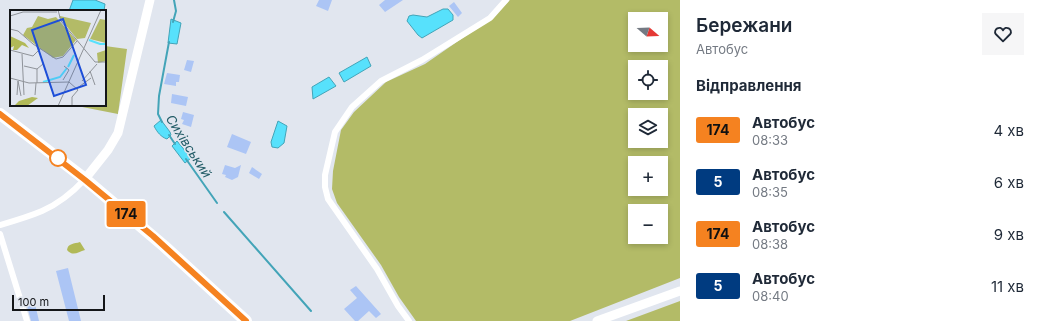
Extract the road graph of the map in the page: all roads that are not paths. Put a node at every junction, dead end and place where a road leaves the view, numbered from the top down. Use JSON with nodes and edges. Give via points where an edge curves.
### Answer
{"nodes":[{"id":1,"x":150,"y":0,"type":"edge"},
{"id":2,"x":506,"y":0,"type":"edge"},
{"id":3,"x":0,"y":114,"type":"edge"},
{"id":4,"x":85,"y":180,"type":"junction"},
{"id":5,"x":0,"y":225,"type":"edge"},
{"id":6,"x":0,"y":234,"type":"edge"},
{"id":7,"x":680,"y":291,"type":"edge"},
{"id":8,"x":27,"y":321,"type":"edge"},
{"id":9,"x":246,"y":321,"type":"edge"},
{"id":10,"x":409,"y":321,"type":"edge"},
{"id":11,"x":597,"y":321,"type":"edge"}],
"edges":[{"from":1,"to":4,"type":"street","via":[[118,133]]},
{"from":2,"to":10,"type":"street","via":[[490,18],[422,60],[381,81],[352,107],[335,132],[325,175],[328,199],[377,269]]},
{"from":3,"to":4,"type":"highway"},
{"from":4,"to":5,"type":"street","via":[[60,201],[42,211]]},
{"from":4,"to":9,"type":"highway","via":[[164,246]]},
{"from":6,"to":8,"type":"street"},
{"from":7,"to":11,"type":"street"}]}
